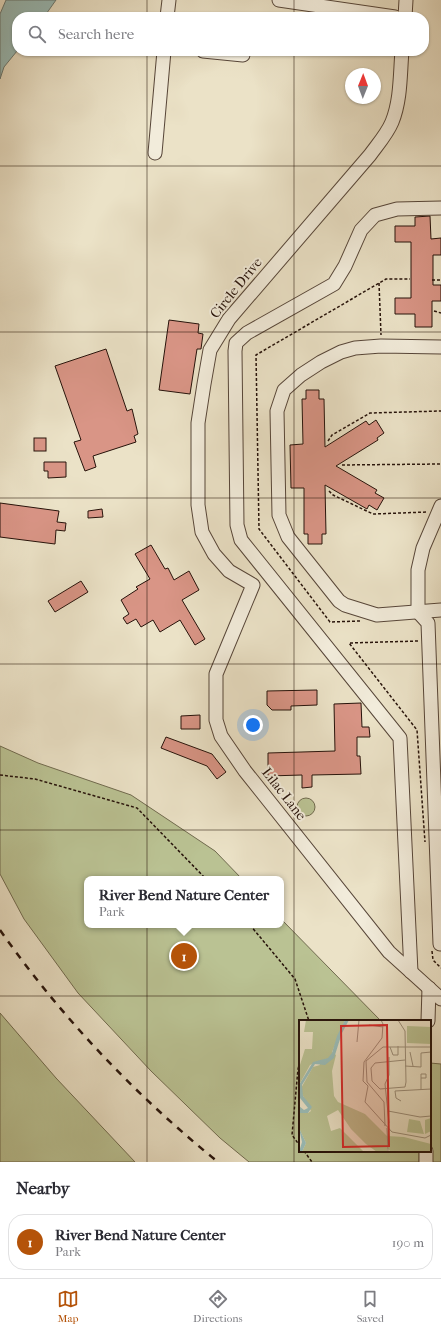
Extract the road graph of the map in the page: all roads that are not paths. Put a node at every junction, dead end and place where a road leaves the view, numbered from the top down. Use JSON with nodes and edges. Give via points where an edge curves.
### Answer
{"nodes":[{"id":1,"x":169,"y":0,"type":"edge"},
{"id":2,"x":279,"y":0,"type":"edge"},
{"id":3,"x":406,"y":0,"type":"edge"},
{"id":4,"x":168,"y":12,"type":"edge"},
{"id":5,"x":362,"y":12,"type":"edge"},
{"id":6,"x":405,"y":12,"type":"edge"},
{"id":7,"x":164,"y":56,"type":"edge"},
{"id":8,"x":402,"y":56,"type":"edge"},
{"id":9,"x":155,"y":153,"type":"dead end"},
{"id":10,"x":441,"y":208,"type":"edge"},
{"id":11,"x":441,"y":347,"type":"edge"},
{"id":12,"x":440,"y":509,"type":"edge"},
{"id":13,"x":254,"y":585,"type":"joint"},
{"id":14,"x":441,"y":610,"type":"edge"},
{"id":15,"x":418,"y":612,"type":"junction"},
{"id":16,"x":438,"y":824,"type":"edge"},
{"id":17,"x":440,"y":944,"type":"dead end"},
{"id":18,"x":410,"y":972,"type":"junction"},
{"id":19,"x":429,"y":988,"type":"junction"},
{"id":20,"x":441,"y":999,"type":"edge"},
{"id":21,"x":428,"y":1020,"type":"edge"}],
"edges":[{"from":1,"to":4,"type":"street"},
{"from":2,"to":5,"type":"street"},
{"from":3,"to":6,"type":"street"},
{"from":7,"to":9,"type":"street"},
{"from":8,"to":13,"type":"street","name":"Circle Drive","via":[[397,103],[393,120],[385,135],[228,320],[210,350],[198,423],[198,505],[202,532],[214,554],[229,571]]},
{"from":10,"to":18,"type":"street","via":[[397,210],[375,215],[361,230],[334,284],[247,333],[236,343],[235,351],[237,525],[241,540],[400,738]]},
{"from":11,"to":15,"type":"street","via":[[381,346],[341,352],[301,375],[284,390],[277,411],[279,515],[288,537],[339,601],[357,610],[377,615]]},
{"from":12,"to":15,"type":"street","via":[[419,564]]},
{"from":13,"to":18,"type":"street","name":"Lilac Lane","via":[[216,674],[216,720],[221,736],[241,765],[389,952]]},
{"from":14,"to":15,"type":"street"},
{"from":15,"to":16,"type":"street","via":[[428,623]]},
{"from":16,"to":17,"type":"street"},
{"from":18,"to":19,"type":"street","name":"Lilac Lane"},
{"from":19,"to":20,"type":"street","name":"Lilac Lane"},
{"from":19,"to":21,"type":"street"}]}
